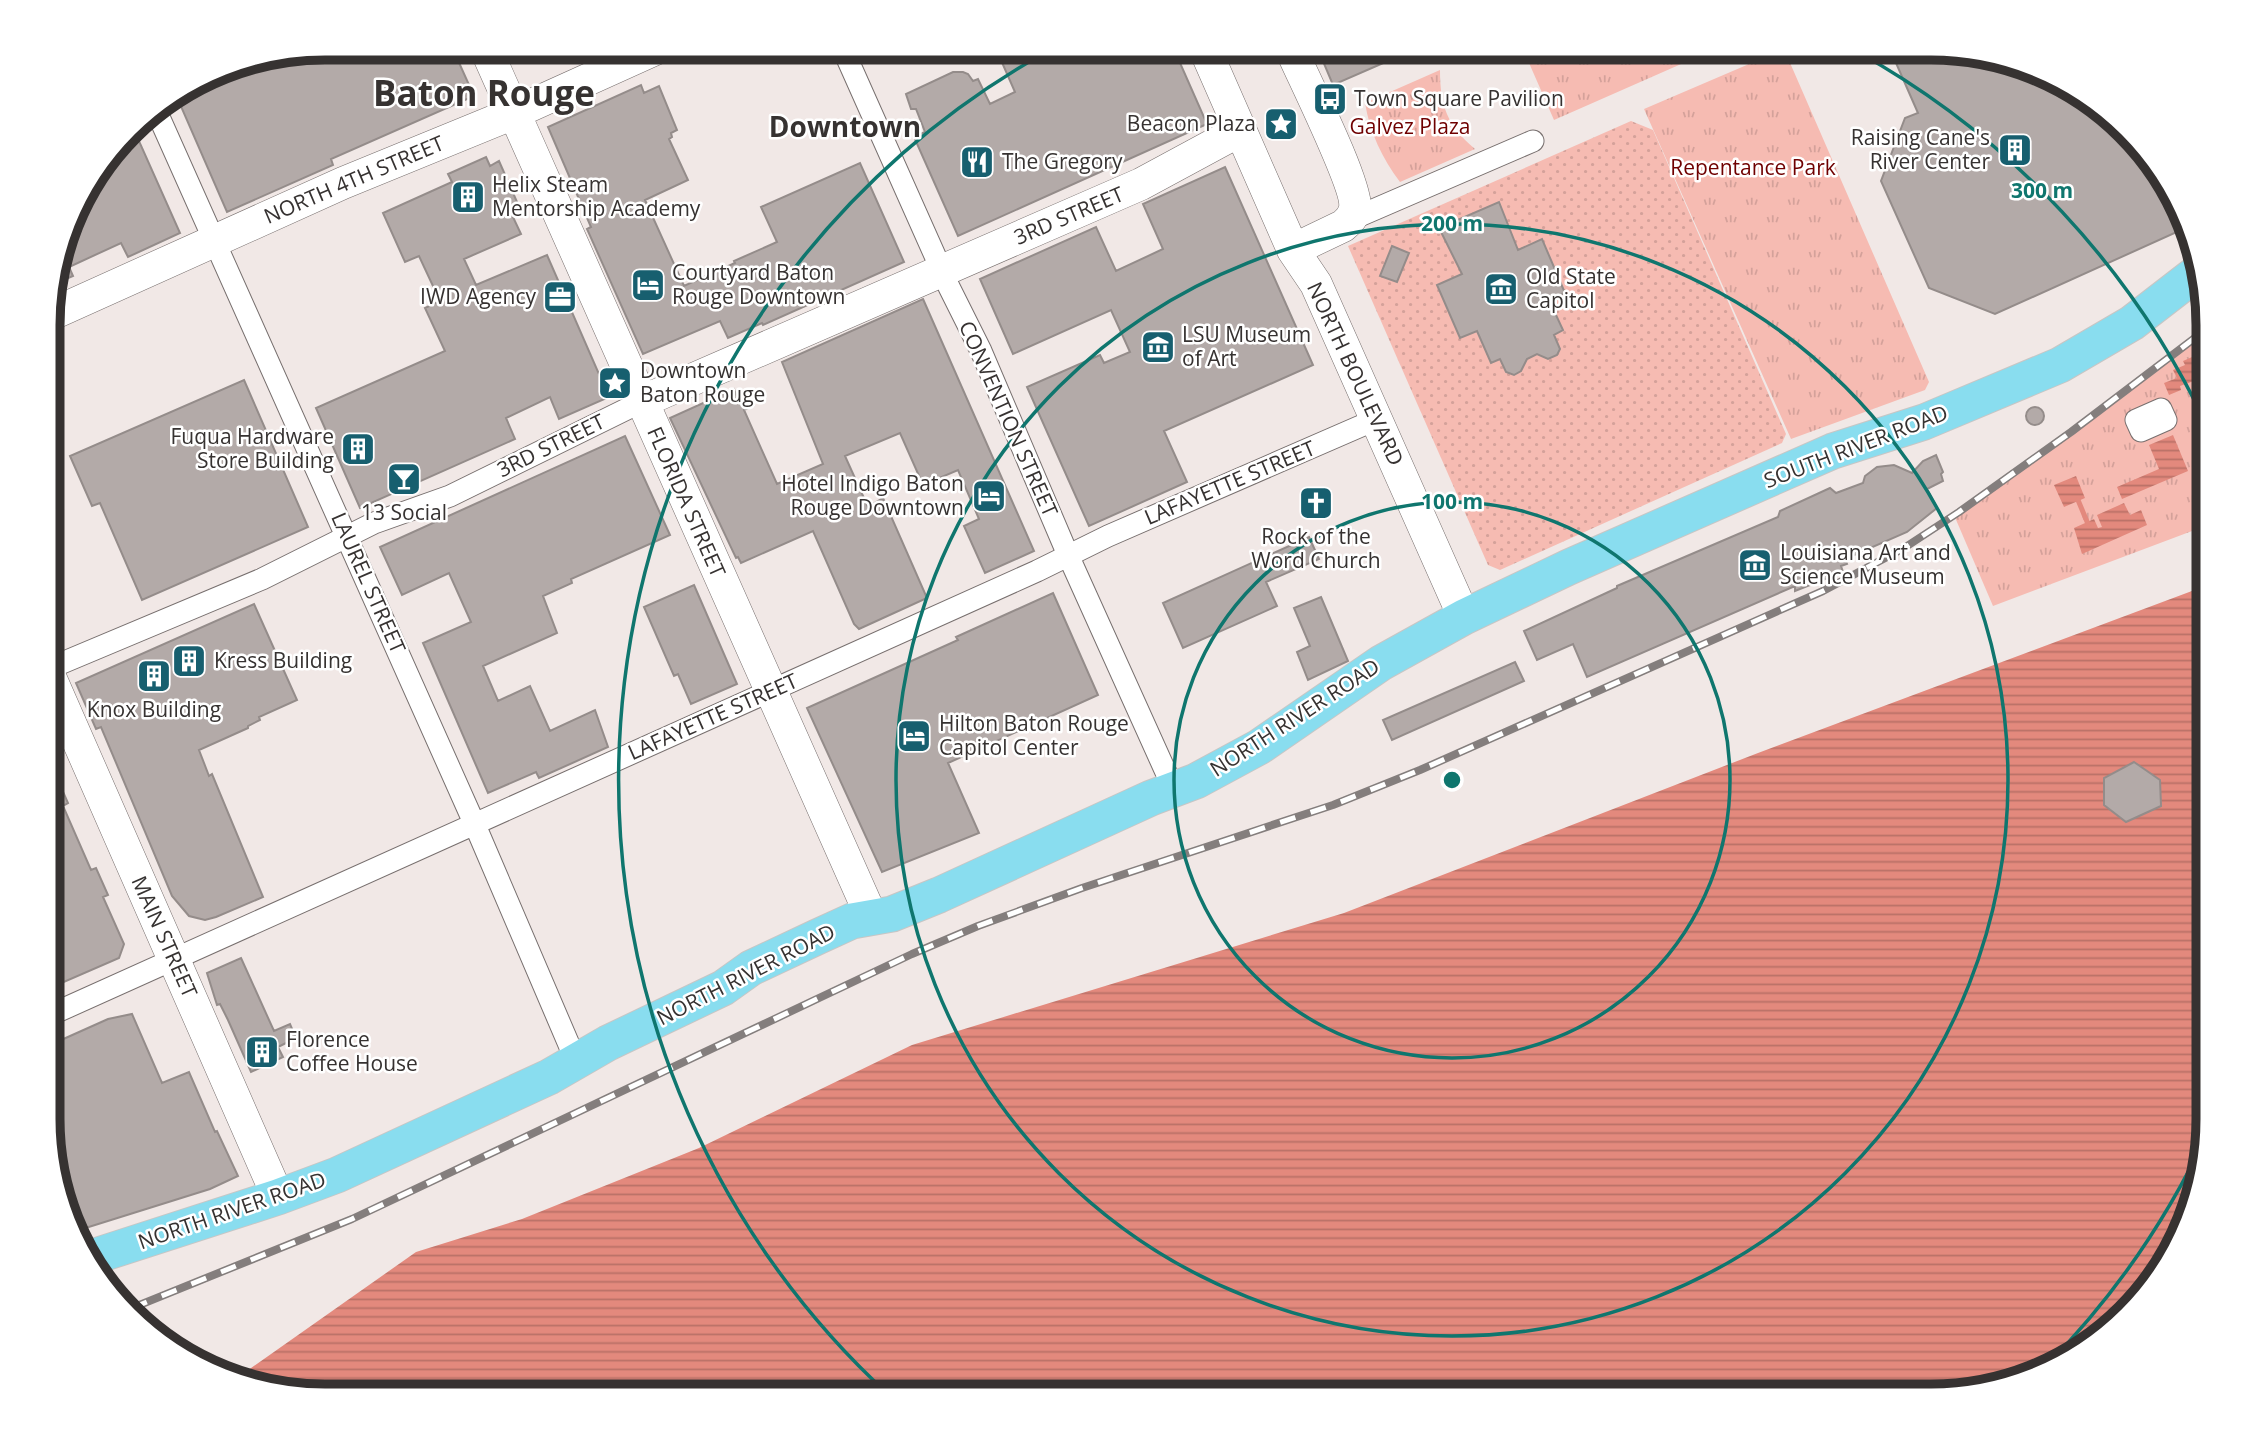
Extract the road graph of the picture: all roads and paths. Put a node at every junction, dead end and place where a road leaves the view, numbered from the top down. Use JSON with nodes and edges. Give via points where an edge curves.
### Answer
{"nodes":[{"id":1,"x":491,"y":60,"type":"edge"},
{"id":2,"x":631,"y":60,"type":"edge"},
{"id":3,"x":848,"y":60,"type":"edge"},
{"id":4,"x":1210,"y":60,"type":"edge"},
{"id":5,"x":1296,"y":60,"type":"edge"},
{"id":6,"x":514,"y":113,"type":"junction"},
{"id":7,"x":159,"y":117,"type":"edge"},
{"id":8,"x":1241,"y":130,"type":"junction"},
{"id":9,"x":1533,"y":141,"type":"dead end"},
{"id":10,"x":1350,"y":220,"type":"junction"},
{"id":11,"x":214,"y":241,"type":"junction"},
{"id":12,"x":1293,"y":250,"type":"junction"},
{"id":13,"x":942,"y":271,"type":"junction"},
{"id":14,"x":2192,"y":277,"type":"edge"},
{"id":15,"x":60,"y":310,"type":"edge"},
{"id":16,"x":641,"y":402,"type":"junction"},
{"id":17,"x":1377,"y":419,"type":"junction"},
{"id":18,"x":347,"y":536,"type":"junction"},
{"id":19,"x":1068,"y":555,"type":"junction"},
{"id":20,"x":1464,"y":617,"type":"junction"},
{"id":21,"x":60,"y":664,"type":"edge"},
{"id":22,"x":771,"y":691,"type":"junction"},
{"id":23,"x":60,"y":700,"type":"edge"},
{"id":24,"x":1174,"y":790,"type":"junction"},
{"id":25,"x":475,"y":825,"type":"junction"},
{"id":26,"x":872,"y":918,"type":"junction"},
{"id":27,"x":174,"y":958,"type":"junction"},
{"id":28,"x":60,"y":1010,"type":"edge"},
{"id":29,"x":576,"y":1061,"type":"junction"},
{"id":30,"x":278,"y":1197,"type":"junction"},
{"id":31,"x":98,"y":1255,"type":"edge"}],
"edges":[{"from":1,"to":6,"type":"street","name":"FLORIDA STREET"},
{"from":2,"to":6,"type":"street","name":"NORTH 4TH STREET"},
{"from":3,"to":13,"type":"street","name":"CONVENTION STREET"},
{"from":4,"to":8,"type":"street","name":"NORTH BOULEVARD"},
{"from":5,"to":10,"type":"street","via":[[1353,192],[1355,207]]},
{"from":6,"to":11,"type":"street","name":"NORTH 4TH STREET"},
{"from":6,"to":16,"type":"street","name":"FLORIDA STREET"},
{"from":7,"to":11,"type":"street","name":"LAUREL STREET"},
{"from":8,"to":12,"type":"street","name":"NORTH BOULEVARD"},
{"from":8,"to":13,"type":"street","name":"3RD STREET","via":[[1142,184]]},
{"from":9,"to":10,"type":"street"},
{"from":10,"to":12,"type":"street"},
{"from":11,"to":15,"type":"street","name":"NORTH 4TH STREET"},
{"from":11,"to":18,"type":"street","name":"LAUREL STREET"},
{"from":12,"to":17,"type":"street","name":"NORTH BOULEVARD","via":[[1316,284]]},
{"from":13,"to":16,"type":"street","name":"3RD STREET"},
{"from":13,"to":19,"type":"street","name":"CONVENTION STREET"},
{"from":14,"to":20,"type":"main road","name":"SOUTH RIVER ROAD","via":[[2132,323],[2060,365],[1924,422],[1833,452]]},
{"from":16,"to":18,"type":"street","name":"3RD STREET","via":[[450,496]]},
{"from":16,"to":22,"type":"street","name":"FLORIDA STREET"},
{"from":17,"to":19,"type":"street","name":"LAFAYETTE STREET"},
{"from":17,"to":20,"type":"street","name":"NORTH BOULEVARD"},
{"from":18,"to":21,"type":"street","name":"3RD STREET","via":[[262,579]]},
{"from":18,"to":25,"type":"street","name":"LAUREL STREET"},
{"from":19,"to":22,"type":"street","name":"LAFAYETTE STREET"},
{"from":19,"to":24,"type":"street","name":"CONVENTION STREET"},
{"from":20,"to":24,"type":"main road","name":"NORTH RIVER ROAD","via":[[1381,663],[1249,752]]},
{"from":22,"to":25,"type":"street","name":"LAFAYETTE STREET"},
{"from":22,"to":26,"type":"street","name":"FLORIDA STREET"},
{"from":23,"to":27,"type":"street","name":"MAIN STREET"},
{"from":24,"to":26,"type":"main road","name":"NORTH RIVER ROAD","via":[[959,887]]},
{"from":25,"to":27,"type":"street","name":"LAFAYETTE STREET"},
{"from":25,"to":29,"type":"street","name":"LAUREL STREET"},
{"from":26,"to":29,"type":"main road","name":"NORTH RIVER ROAD","via":[[852,921],[751,968],[723,988]]},
{"from":27,"to":28,"type":"street","name":"LAFAYETTE STREET"},
{"from":27,"to":30,"type":"street","name":"MAIN STREET"},
{"from":29,"to":30,"type":"main road","name":"NORTH RIVER ROAD","via":[[412,1142]]},
{"from":30,"to":31,"type":"main road","name":"NORTH RIVER ROAD"}]}
